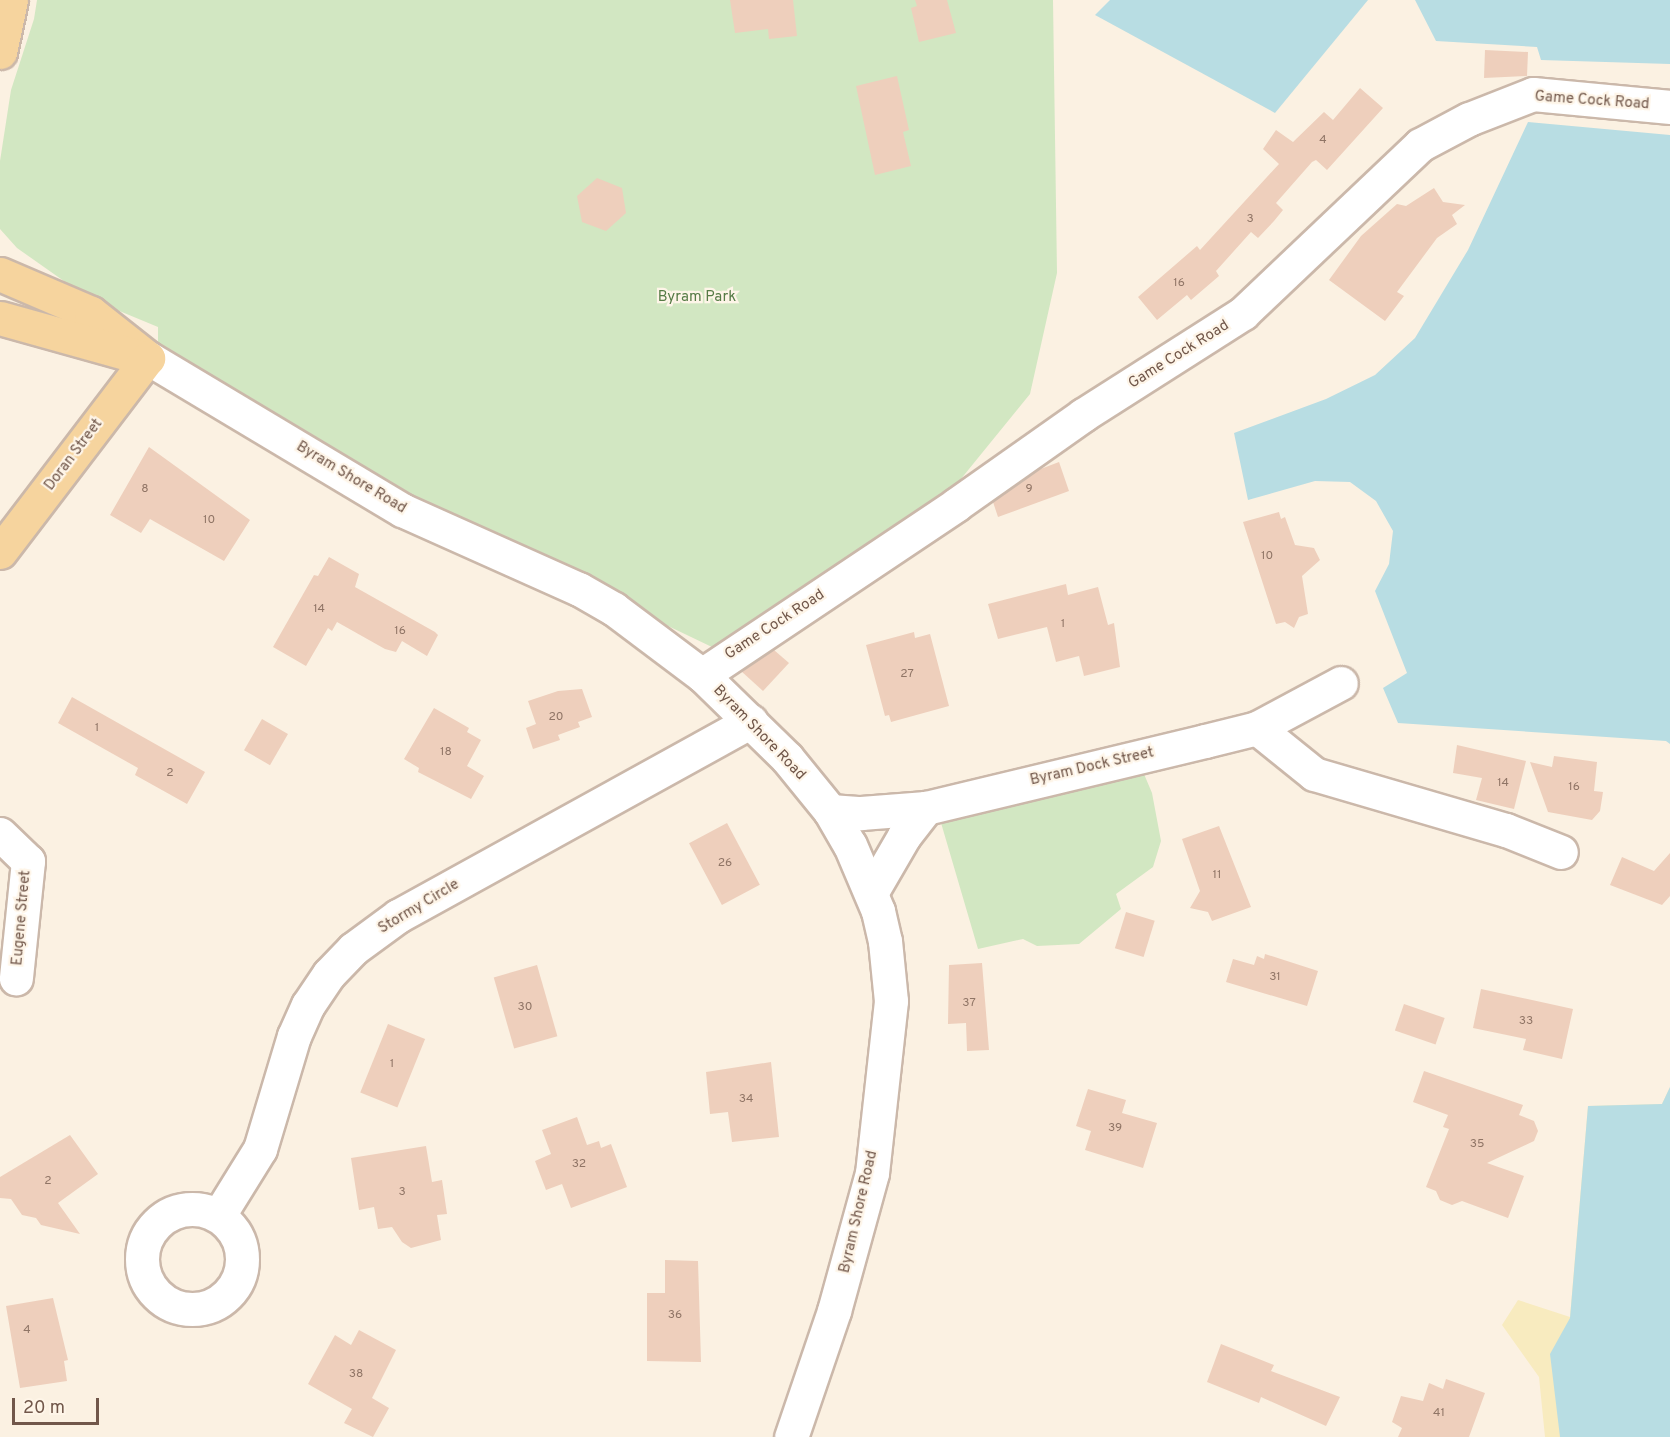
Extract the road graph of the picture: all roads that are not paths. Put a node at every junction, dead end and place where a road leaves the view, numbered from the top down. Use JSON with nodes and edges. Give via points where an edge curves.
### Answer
{"nodes":[{"id":1,"x":11,"y":0,"type":"edge"},
{"id":2,"x":0,"y":52,"type":"edge"},
{"id":3,"x":1667,"y":103,"type":"edge"},
{"id":4,"x":0,"y":274,"type":"edge"},
{"id":5,"x":0,"y":318,"type":"edge"},
{"id":6,"x":148,"y":358,"type":"junction"},
{"id":7,"x":0,"y":552,"type":"edge"},
{"id":8,"x":702,"y":675,"type":"junction"},
{"id":9,"x":1341,"y":683,"type":"dead end"},
{"id":10,"x":751,"y":721,"type":"junction"},
{"id":11,"x":1257,"y":728,"type":"junction"},
{"id":12,"x":926,"y":808,"type":"junction"},
{"id":13,"x":830,"y":811,"type":"junction"},
{"id":14,"x":0,"y":834,"type":"edge"},
{"id":15,"x":1561,"y":852,"type":"dead end"},
{"id":16,"x":871,"y":892,"type":"junction"},
{"id":17,"x":16,"y":978,"type":"dead end"},
{"id":18,"x":219,"y":1215,"type":"dead end"},
{"id":19,"x":791,"y":1437,"type":"edge"}],
"edges":[{"from":1,"to":2,"type":"main road"},
{"from":3,"to":8,"type":"street","name":"Game Cock Road","via":[[1533,94],[1469,119],[1420,145],[1243,313],[1083,415]]},
{"from":4,"to":6,"type":"main road","name":"Byram Shore Road","via":[[91,313]]},
{"from":5,"to":6,"type":"main road","name":"Byram Shore Road"},
{"from":6,"to":7,"type":"main road","name":"Doran Street"},
{"from":6,"to":8,"type":"street","name":"Byram Shore Road","via":[[402,510],[579,589],[655,637]]},
{"from":8,"to":10,"type":"street","name":"Byram Shore Road"},
{"from":9,"to":11,"type":"street","name":"Byram Dock Street"},
{"from":10,"to":13,"type":"street","name":"Byram Shore Road"},
{"from":10,"to":18,"type":"street","name":"Stormy Circle","via":[[398,916],[353,949],[329,974],[308,1005],[294,1036],[260,1149]]},
{"from":11,"to":12,"type":"street","name":"Byram Dock Street"},
{"from":11,"to":15,"type":"street","via":[[1314,774],[1506,830]]},
{"from":12,"to":13,"type":"street","name":"Byram Dock Street"},
{"from":12,"to":16,"type":"street","via":[[904,836]]},
{"from":13,"to":16,"type":"street","name":"Byram Shore Road"},
{"from":14,"to":17,"type":"street","name":"Eugene Street","via":[[28,861]]},
{"from":16,"to":19,"type":"street","name":"Byram Shore Road","via":[[885,941],[891,1001],[872,1173],[834,1311]]}]}
